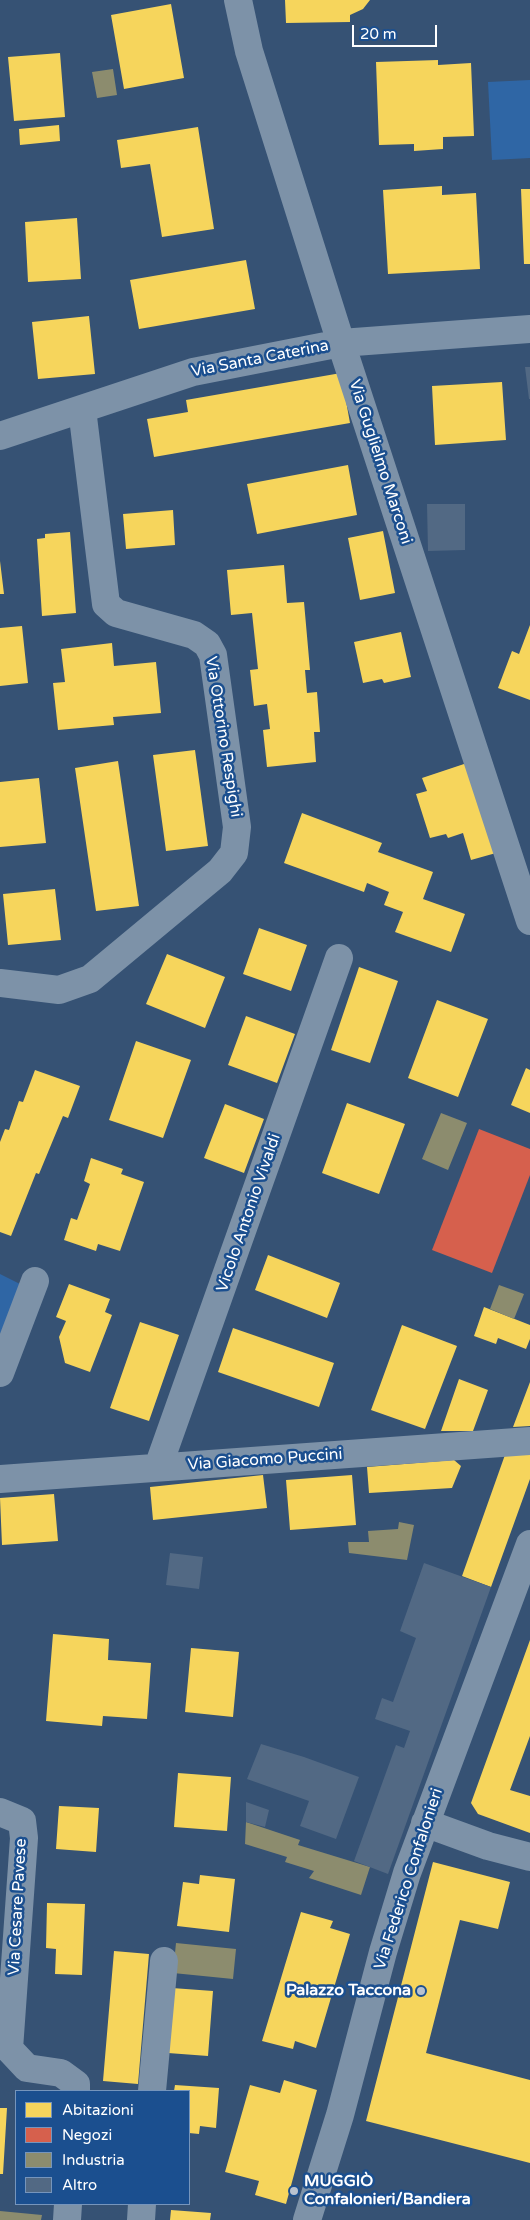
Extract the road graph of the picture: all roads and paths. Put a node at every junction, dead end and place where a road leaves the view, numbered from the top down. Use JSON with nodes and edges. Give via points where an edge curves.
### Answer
{"nodes":[{"id":1,"x":238,"y":0,"type":"edge"},
{"id":2,"x":530,"y":329,"type":"edge"},
{"id":3,"x":341,"y":343,"type":"junction"},
{"id":4,"x":82,"y":409,"type":"junction"},
{"id":5,"x":0,"y":436,"type":"edge"},
{"id":6,"x":530,"y":921,"type":"edge"},
{"id":7,"x":339,"y":958,"type":"dead end"},
{"id":8,"x":0,"y":983,"type":"edge"},
{"id":9,"x":34,"y":1281,"type":"dead end"},
{"id":10,"x":0,"y":1373,"type":"edge"},
{"id":11,"x":530,"y":1441,"type":"edge"},
{"id":12,"x":158,"y":1467,"type":"junction"},
{"id":13,"x":0,"y":1479,"type":"edge"},
{"id":14,"x":530,"y":1544,"type":"edge"},
{"id":15,"x":0,"y":1812,"type":"edge"},
{"id":16,"x":425,"y":1823,"type":"junction"},
{"id":17,"x":530,"y":1857,"type":"edge"},
{"id":18,"x":164,"y":1961,"type":"dead end"},
{"id":19,"x":76,"y":2090,"type":"edge"},
{"id":20,"x":152,"y":2090,"type":"edge"},
{"id":21,"x":68,"y":2205,"type":"edge"},
{"id":22,"x":142,"y":2205,"type":"edge"},
{"id":23,"x":67,"y":2220,"type":"edge"},
{"id":24,"x":140,"y":2220,"type":"edge"},
{"id":25,"x":307,"y":2220,"type":"edge"}],
"edges":[{"from":1,"to":3,"type":"street","name":"Via Guglielmo Marconi","via":[[249,51]]},
{"from":2,"to":3,"type":"street","name":"Via Santa Caterina"},
{"from":3,"to":4,"type":"street","name":"Via Santa Caterina","via":[[193,372]]},
{"from":3,"to":6,"type":"street","name":"Via Guglielmo Marconi"},
{"from":4,"to":5,"type":"street","name":"Via Santa Caterina"},
{"from":4,"to":8,"type":"street","name":"Via Ottorino Respighi","via":[[106,604],[116,612],[194,635],[207,644],[213,655],[237,827],[234,853],[220,871],[90,979],[59,990]]},
{"from":7,"to":12,"type":"street","name":"Vicolo Antonio Vivaldi"},
{"from":9,"to":10,"type":"street"},
{"from":11,"to":12,"type":"street","name":"Via Giacomo Puccini"},
{"from":12,"to":13,"type":"street","name":"Via Giacomo Puccini"},
{"from":14,"to":16,"type":"street","name":"Via Federico Confalonieri"},
{"from":15,"to":19,"type":"street","name":"Via Cesare Pavese","via":[[22,1821],[24,1838],[9,2049],[27,2068],[61,2073],[76,2084]]},
{"from":16,"to":17,"type":"street"},
{"from":16,"to":25,"type":"street","name":"Via Federico Confalonieri","via":[[383,1952],[340,2115]]},
{"from":18,"to":20,"type":"street"},
{"from":21,"to":23,"type":"street"},
{"from":22,"to":24,"type":"street"}]}
